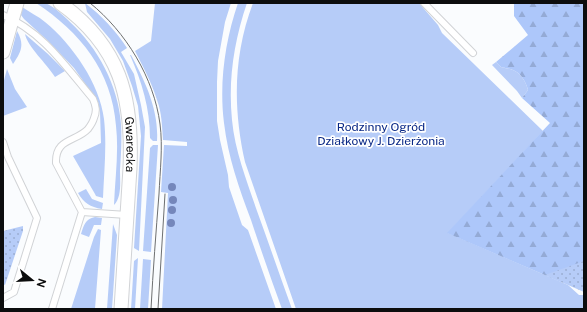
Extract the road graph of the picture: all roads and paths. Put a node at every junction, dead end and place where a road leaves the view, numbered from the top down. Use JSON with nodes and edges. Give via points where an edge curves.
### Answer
{"nodes":[{"id":1,"x":18,"y":3,"type":"edge"},
{"id":2,"x":60,"y":3,"type":"edge"},
{"id":3,"x":424,"y":3,"type":"edge"},
{"id":4,"x":76,"y":8,"type":"edge"},
{"id":5,"x":7,"y":17,"type":"edge"},
{"id":6,"x":3,"y":52,"type":"edge"},
{"id":7,"x":473,"y":53,"type":"dead end"},
{"id":8,"x":3,"y":142,"type":"edge"},
{"id":9,"x":82,"y":212,"type":"junction"},
{"id":10,"x":127,"y":215,"type":"junction"},
{"id":11,"x":3,"y":298,"type":"edge"},
{"id":12,"x":52,"y":309,"type":"edge"},
{"id":13,"x":121,"y":309,"type":"edge"}],
"edges":[{"from":1,"to":5,"type":"street"},
{"from":2,"to":4,"type":"street","name":"Gwarecka"},
{"from":3,"to":7,"type":"lane"},
{"from":4,"to":10,"type":"street","name":"Gwarecka","via":[[104,47],[120,77],[125,93],[131,146]]},
{"from":5,"to":6,"type":"street"},
{"from":5,"to":9,"type":"lane","via":[[38,36],[56,54],[96,106],[96,114],[88,130],[62,144],[55,157]]},
{"from":8,"to":11,"type":"lane","via":[[37,218],[14,292]]},
{"from":9,"to":10,"type":"lane"},
{"from":9,"to":12,"type":"lane"},
{"from":10,"to":13,"type":"street","name":"Gwarecka"}]}
